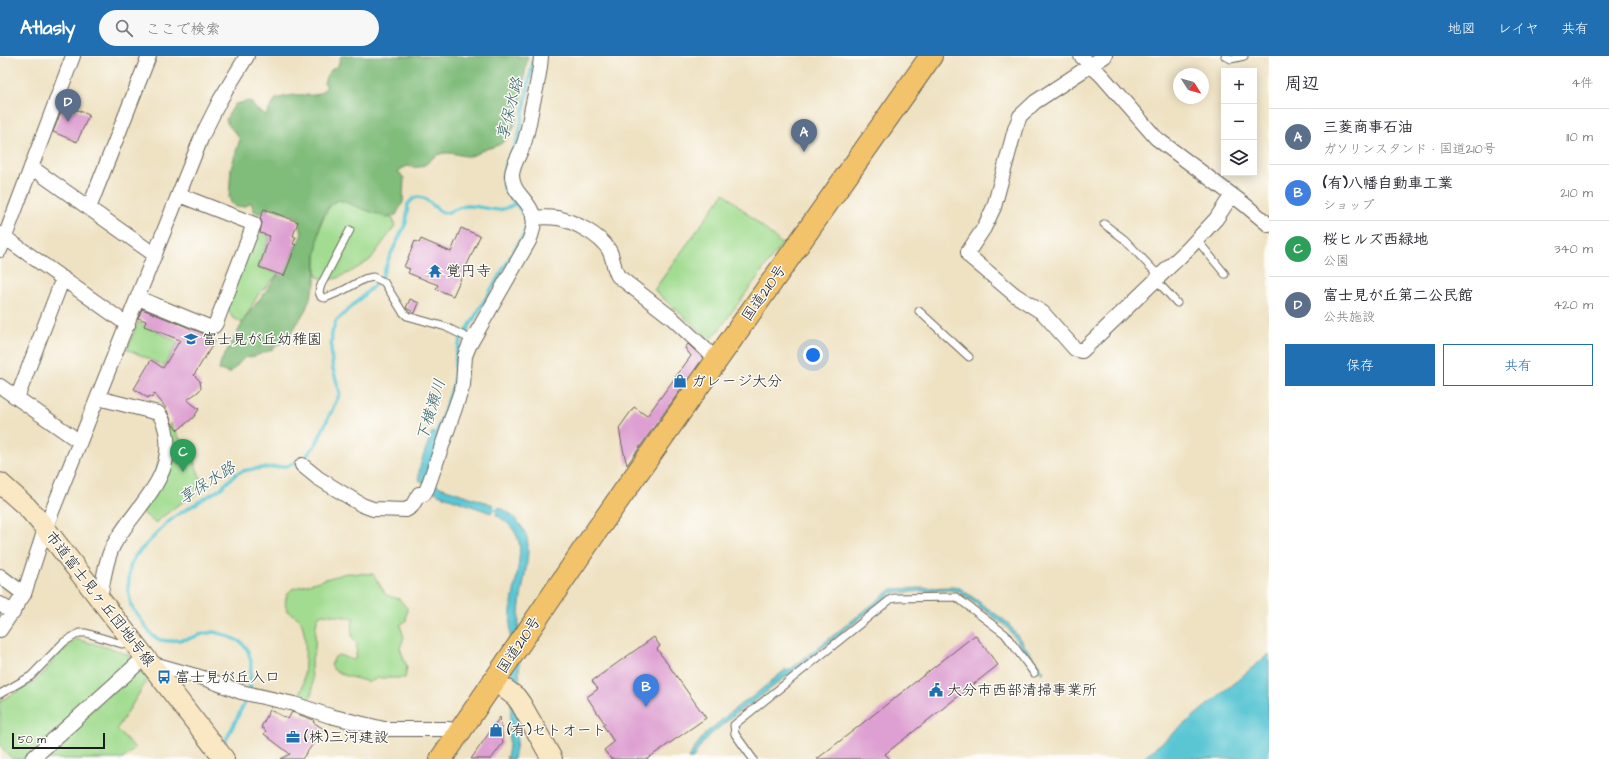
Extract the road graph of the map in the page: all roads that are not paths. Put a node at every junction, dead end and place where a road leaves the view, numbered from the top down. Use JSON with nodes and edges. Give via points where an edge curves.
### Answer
{"nodes":[{"id":1,"x":73,"y":56,"type":"edge"},
{"id":2,"x":149,"y":56,"type":"edge"},
{"id":3,"x":248,"y":56,"type":"edge"},
{"id":4,"x":541,"y":56,"type":"edge"},
{"id":5,"x":931,"y":56,"type":"edge"},
{"id":6,"x":1105,"y":56,"type":"edge"},
{"id":7,"x":1225,"y":56,"type":"edge"},
{"id":8,"x":1244,"y":56,"type":"edge"},
{"id":9,"x":1086,"y":61,"type":"edge"},
{"id":10,"x":31,"y":167,"type":"junction"},
{"id":11,"x":179,"y":195,"type":"junction"},
{"id":12,"x":1232,"y":195,"type":"junction"},
{"id":13,"x":89,"y":208,"type":"junction"},
{"id":14,"x":533,"y":218,"type":"junction"},
{"id":15,"x":1104,"y":224,"type":"dead end"},
{"id":16,"x":1269,"y":225,"type":"edge"},
{"id":17,"x":350,"y":230,"type":"dead end"},
{"id":18,"x":2,"y":240,"type":"edge"},
{"id":19,"x":1197,"y":240,"type":"junction"},
{"id":20,"x":155,"y":255,"type":"junction"},
{"id":21,"x":1225,"y":274,"type":"dead end"},
{"id":22,"x":63,"y":278,"type":"junction"},
{"id":23,"x":1158,"y":278,"type":"junction"},
{"id":24,"x":138,"y":298,"type":"junction"},
{"id":25,"x":1177,"y":303,"type":"dead end"},
{"id":26,"x":919,"y":311,"type":"dead end"},
{"id":27,"x":128,"y":324,"type":"junction"},
{"id":28,"x":472,"y":340,"type":"junction"},
{"id":29,"x":969,"y":357,"type":"dead end"},
{"id":30,"x":717,"y":360,"type":"junction"},
{"id":31,"x":0,"y":386,"type":"edge"},
{"id":32,"x":17,"y":398,"type":"junction"},
{"id":33,"x":98,"y":398,"type":"junction"},
{"id":34,"x":80,"y":442,"type":"junction"},
{"id":35,"x":302,"y":465,"type":"dead end"},
{"id":36,"x":0,"y":483,"type":"edge"},
{"id":37,"x":45,"y":529,"type":"junction"},
{"id":38,"x":597,"y":530,"type":"junction"},
{"id":39,"x":0,"y":576,"type":"edge"},
{"id":40,"x":24,"y":594,"type":"junction"},
{"id":41,"x":100,"y":599,"type":"junction"},
{"id":42,"x":0,"y":604,"type":"edge"},
{"id":43,"x":13,"y":613,"type":"junction"},
{"id":44,"x":0,"y":630,"type":"edge"},
{"id":45,"x":130,"y":638,"type":"junction"},
{"id":46,"x":148,"y":660,"type":"junction"},
{"id":47,"x":1034,"y":674,"type":"dead end"},
{"id":48,"x":504,"y":688,"type":"junction"},
{"id":49,"x":0,"y":694,"type":"edge"},
{"id":50,"x":460,"y":732,"type":"junction"},
{"id":51,"x":32,"y":759,"type":"edge"},
{"id":52,"x":224,"y":759,"type":"edge"},
{"id":53,"x":441,"y":759,"type":"edge"},
{"id":54,"x":459,"y":759,"type":"edge"},
{"id":55,"x":552,"y":759,"type":"edge"},
{"id":56,"x":753,"y":759,"type":"edge"}],
"edges":[{"from":1,"to":10,"type":"street"},
{"from":2,"to":13,"type":"street"},
{"from":3,"to":11,"type":"street","via":[[212,116]]},
{"from":4,"to":14,"type":"street","via":[[539,78],[525,140],[514,164],[512,176],[517,191],[529,205]]},
{"from":5,"to":30,"type":"highway","name":"国道210号"},
{"from":6,"to":9,"type":"street"},
{"from":7,"to":8,"type":"lane","via":[[1231,59]]},
{"from":9,"to":12,"type":"street","via":[[1156,138]]},
{"from":9,"to":23,"type":"street","via":[[1020,116],[994,208],[968,254],[1015,295],[1043,313],[1074,349],[1079,351],[1082,351]]},
{"from":10,"to":13,"type":"street"},
{"from":10,"to":18,"type":"street"},
{"from":11,"to":20,"type":"street"},
{"from":11,"to":24,"type":"street","via":[[254,224],[216,323],[209,327]]},
{"from":12,"to":16,"type":"street"},
{"from":12,"to":19,"type":"street"},
{"from":13,"to":20,"type":"street"},
{"from":14,"to":28,"type":"street","via":[[529,241]]},
{"from":14,"to":30,"type":"street","via":[[559,218],[597,238],[609,250],[618,276],[672,318]]},
{"from":15,"to":23,"type":"lane","via":[[1124,239]]},
{"from":17,"to":28,"type":"lane","via":[[321,285],[321,297],[326,298],[373,277],[384,282],[407,316],[446,327]]},
{"from":18,"to":22,"type":"street"},
{"from":19,"to":21,"type":"lane"},
{"from":19,"to":23,"type":"street"},
{"from":20,"to":24,"type":"street"},
{"from":22,"to":27,"type":"street"},
{"from":22,"to":32,"type":"street"},
{"from":23,"to":25,"type":"lane"},
{"from":24,"to":27,"type":"street"},
{"from":26,"to":29,"type":"lane"},
{"from":27,"to":33,"type":"street"},
{"from":28,"to":35,"type":"street","via":[[465,356],[463,385],[429,483],[424,494],[419,494],[409,509],[377,510],[362,504],[330,486]]},
{"from":30,"to":38,"type":"highway","name":"国道210号"},
{"from":31,"to":32,"type":"street"},
{"from":32,"to":34,"type":"street"},
{"from":33,"to":34,"type":"street"},
{"from":33,"to":41,"type":"street","via":[[158,413],[166,429],[168,446],[157,483],[111,550]]},
{"from":34,"to":37,"type":"street"},
{"from":36,"to":37,"type":"street","name":"市道富士見ヶ丘団地1号線","via":[[27,507]]},
{"from":37,"to":40,"type":"street"},
{"from":37,"to":41,"type":"street","name":"市道富士見ヶ丘団地1号線"},
{"from":38,"to":48,"type":"highway","name":"国道210号"},
{"from":38,"to":50,"type":"highway","name":"国道210号"},
{"from":39,"to":40,"type":"street"},
{"from":40,"to":43,"type":"street"},
{"from":41,"to":45,"type":"street","name":"市道富士見ヶ丘団地1号線"},
{"from":42,"to":43,"type":"street"},
{"from":43,"to":44,"type":"street"},
{"from":45,"to":46,"type":"street","name":"市道富士見ヶ丘団地1号線"},
{"from":45,"to":49,"type":"lane","via":[[122,644],[86,633],[73,636],[31,676]]},
{"from":46,"to":50,"type":"street","via":[[230,689],[384,729],[449,729]]},
{"from":46,"to":51,"type":"street"},
{"from":46,"to":52,"type":"street","name":"市道富士見ヶ丘団地1号線"},
{"from":47,"to":56,"type":"lane","via":[[1005,634],[956,597],[892,599],[734,725],[735,734]]},
{"from":48,"to":54,"type":"highway","name":"国道210号"},
{"from":48,"to":55,"type":"street","via":[[521,704]]},
{"from":50,"to":53,"type":"highway","name":"国道210号"}]}
